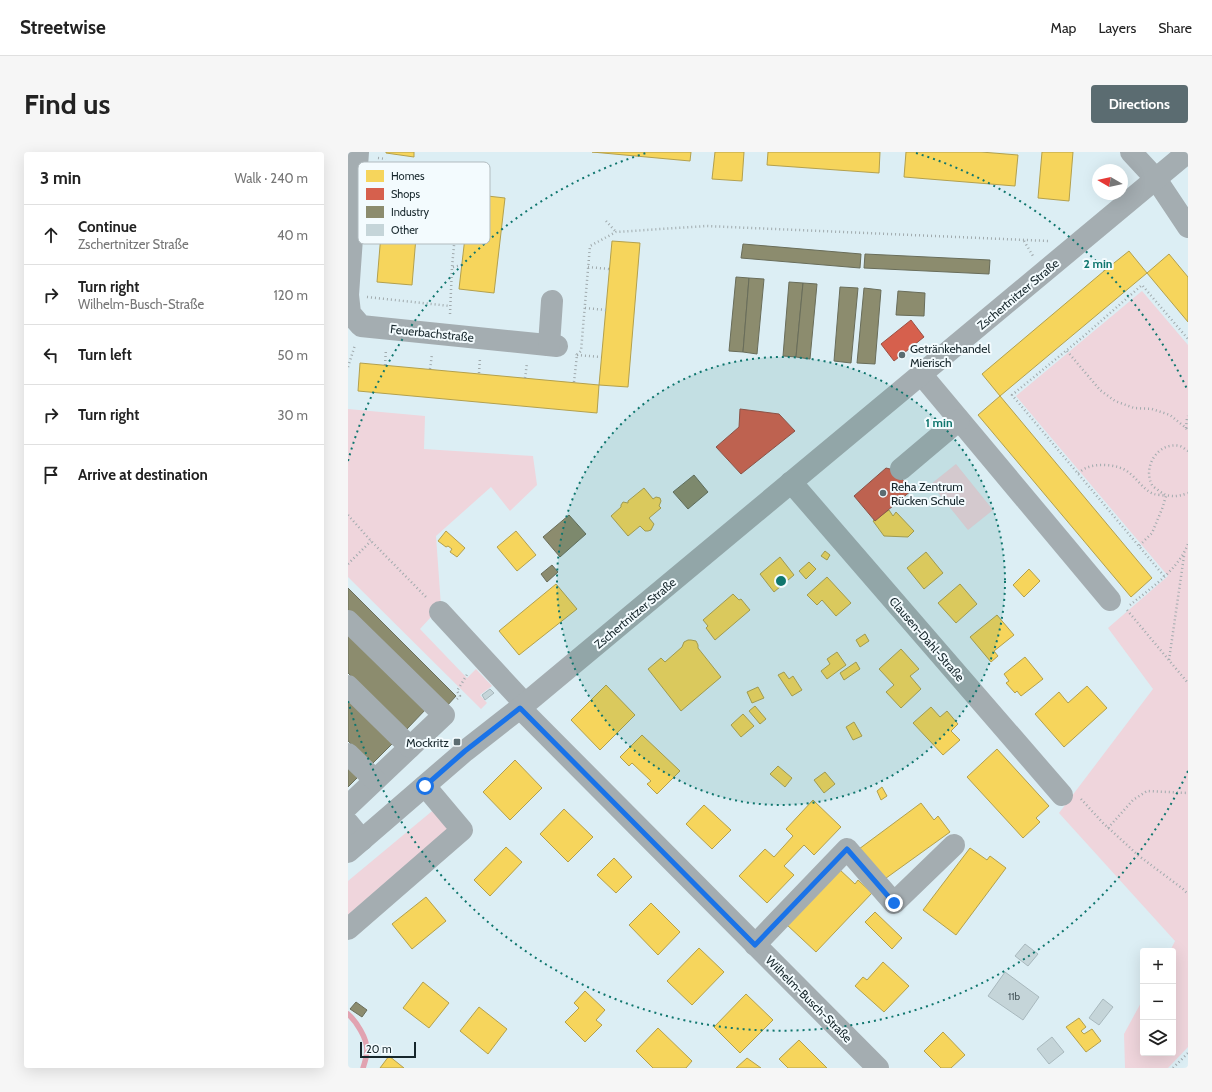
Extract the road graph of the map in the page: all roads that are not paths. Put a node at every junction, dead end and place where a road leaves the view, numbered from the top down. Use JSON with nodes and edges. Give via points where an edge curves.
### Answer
{"nodes":[{"id":1,"x":358,"y":152,"type":"edge"},
{"id":2,"x":1131,"y":152,"type":"edge"},
{"id":3,"x":1188,"y":152,"type":"edge"},
{"id":4,"x":1156,"y":178,"type":"junction"},
{"id":5,"x":1188,"y":227,"type":"edge"},
{"id":6,"x":348,"y":282,"type":"edge"},
{"id":7,"x":552,"y":301,"type":"dead end"},
{"id":8,"x":921,"y":374,"type":"junction"},
{"id":9,"x":959,"y":420,"type":"junction"},
{"id":10,"x":901,"y":469,"type":"dead end"},
{"id":11,"x":792,"y":482,"type":"junction"},
{"id":12,"x":1110,"y":600,"type":"dead end"},
{"id":13,"x":440,"y":612,"type":"road end"},
{"id":14,"x":348,"y":621,"type":"edge"},
{"id":15,"x":348,"y":686,"type":"edge"},
{"id":16,"x":523,"y":706,"type":"junction"},
{"id":17,"x":410,"y":747,"type":"junction"},
{"id":18,"x":348,"y":754,"type":"edge"},
{"id":19,"x":375,"y":780,"type":"junction"},
{"id":20,"x":425,"y":786,"type":"junction"},
{"id":21,"x":1062,"y":795,"type":"road end"},
{"id":22,"x":348,"y":806,"type":"edge"},
{"id":23,"x":348,"y":823,"type":"edge"},
{"id":24,"x":954,"y":845,"type":"dead end"},
{"id":25,"x":355,"y":846,"type":"edge"},
{"id":26,"x":348,"y":929,"type":"edge"},
{"id":27,"x":755,"y":945,"type":"junction"},
{"id":28,"x":878,"y":1068,"type":"edge"}],
"edges":[{"from":1,"to":6,"type":"street"},
{"from":2,"to":4,"type":"street"},
{"from":3,"to":4,"type":"street","name":"Zschertnitzer Straße"},
{"from":4,"to":5,"type":"street"},
{"from":4,"to":8,"type":"street","name":"Zschertnitzer Straße"},
{"from":6,"to":7,"type":"street","name":"Feuerbachstraße","via":[[350,313],[361,326],[553,345]]},
{"from":8,"to":9,"type":"street"},
{"from":8,"to":11,"type":"street","name":"Zschertnitzer Straße"},
{"from":9,"to":10,"type":"street"},
{"from":9,"to":12,"type":"street"},
{"from":11,"to":16,"type":"street","name":"Zschertnitzer Straße"},
{"from":11,"to":21,"type":"street","name":"Clausen-Dahl-Straße"},
{"from":13,"to":16,"type":"street","name":"Wilhelm-Busch-Straße"},
{"from":14,"to":17,"type":"street","via":[[444,715]]},
{"from":15,"to":17,"type":"street"},
{"from":16,"to":20,"type":"street","name":"Zschertnitzer Straße"},
{"from":16,"to":27,"type":"street","name":"Wilhelm-Busch-Straße"},
{"from":17,"to":19,"type":"street"},
{"from":18,"to":19,"type":"street"},
{"from":19,"to":22,"type":"street"},
{"from":20,"to":25,"type":"street","name":"Zschertnitzer Straße"},
{"from":20,"to":26,"type":"street","via":[[462,830]]},
{"from":23,"to":25,"type":"street"},
{"from":24,"to":27,"type":"street","via":[[894,903],[847,849]]},
{"from":27,"to":28,"type":"street","name":"Wilhelm-Busch-Straße"}]}
